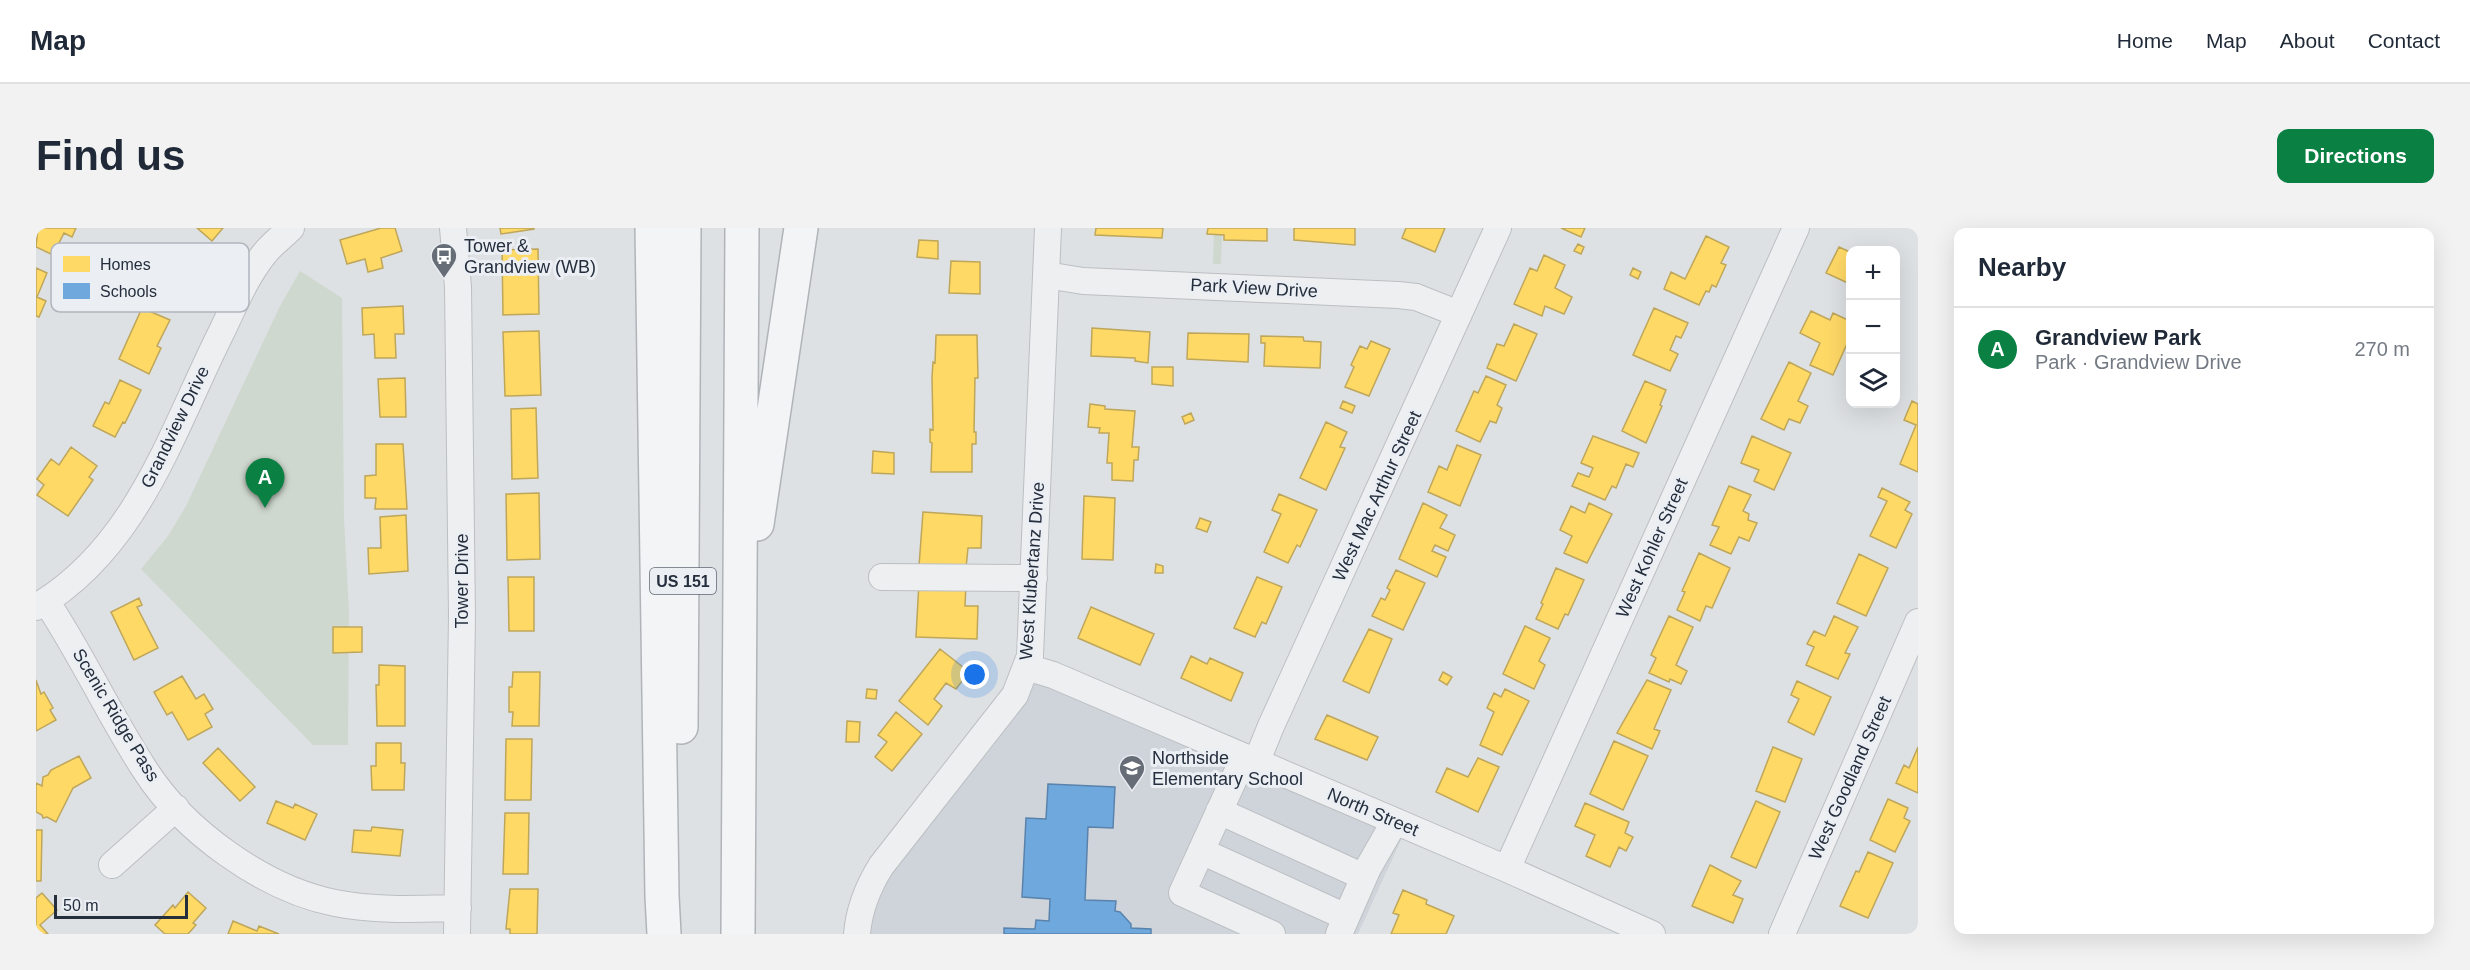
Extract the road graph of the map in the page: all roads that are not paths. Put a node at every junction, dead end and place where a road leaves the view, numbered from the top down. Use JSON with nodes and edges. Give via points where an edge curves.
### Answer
{"nodes":[{"id":1,"x":291,"y":228,"type":"edge"},
{"id":2,"x":453,"y":228,"type":"edge"},
{"id":3,"x":652,"y":228,"type":"edge"},
{"id":4,"x":684,"y":228,"type":"edge"},
{"id":5,"x":742,"y":228,"type":"edge"},
{"id":6,"x":801,"y":228,"type":"edge"},
{"id":7,"x":1048,"y":228,"type":"edge"},
{"id":8,"x":1498,"y":228,"type":"edge"},
{"id":9,"x":1796,"y":228,"type":"edge"},
{"id":10,"x":1046,"y":275,"type":"junction"},
{"id":11,"x":249,"y":279,"type":"edge"},
{"id":12,"x":232,"y":312,"type":"edge"},
{"id":13,"x":1460,"y":314,"type":"junction"},
{"id":14,"x":882,"y":577,"type":"dead end"},
{"id":15,"x":1034,"y":578,"type":"junction"},
{"id":16,"x":41,"y":604,"type":"edge"},
{"id":17,"x":1918,"y":622,"type":"edge"},
{"id":18,"x":1026,"y":667,"type":"junction"},
{"id":19,"x":1250,"y":760,"type":"junction"},
{"id":20,"x":176,"y":808,"type":"junction"},
{"id":21,"x":1219,"y":811,"type":"junction"},
{"id":22,"x":1395,"y":821,"type":"junction"},
{"id":23,"x":1201,"y":851,"type":"junction"},
{"id":24,"x":739,"y":859,"type":"junction"},
{"id":25,"x":112,"y":866,"type":"dead end"},
{"id":26,"x":1507,"y":869,"type":"junction"},
{"id":27,"x":1364,"y":877,"type":"junction"},
{"id":28,"x":458,"y":908,"type":"junction"},
{"id":29,"x":1342,"y":926,"type":"edge"},
{"id":30,"x":1618,"y":927,"type":"edge"},
{"id":31,"x":457,"y":934,"type":"edge"},
{"id":32,"x":664,"y":934,"type":"edge"},
{"id":33,"x":677,"y":934,"type":"edge"},
{"id":34,"x":738,"y":934,"type":"edge"},
{"id":35,"x":857,"y":934,"type":"edge"},
{"id":36,"x":1272,"y":934,"type":"edge"},
{"id":37,"x":1652,"y":934,"type":"edge"},
{"id":38,"x":1782,"y":934,"type":"edge"}],
"edges":[{"from":1,"to":11,"type":"street","name":"Grandview Drive","via":[[265,252]]},
{"from":2,"to":28,"type":"street","name":"Tower Drive","via":[[458,287],[462,616]]},
{"from":3,"to":32,"type":"highway"},
{"from":4,"to":33,"type":"highway","number":"US 151"},
{"from":5,"to":24,"type":"highway","number":"US 151"},
{"from":6,"to":24,"type":"highway","via":[[757,513]]},
{"from":7,"to":10,"type":"street","name":"West Klubertanz Drive"},
{"from":8,"to":13,"type":"street","name":"West Mac Arthur Street"},
{"from":9,"to":26,"type":"street","name":"West Kohler Street"},
{"from":10,"to":13,"type":"street","name":"Park View Drive","via":[[1083,282],[1398,295],[1416,297]]},
{"from":10,"to":15,"type":"street","name":"West Klubertanz Drive"},
{"from":12,"to":16,"type":"street","name":"Grandview Drive","via":[[156,472],[122,527],[93,562]]},
{"from":13,"to":19,"type":"street","name":"West Mac Arthur Street","via":[[1271,726]]},
{"from":14,"to":15,"type":"street"},
{"from":15,"to":18,"type":"street","name":"West Klubertanz Drive"},
{"from":16,"to":20,"type":"street","name":"Scenic Ridge Pass","via":[[146,772]]},
{"from":17,"to":38,"type":"street","name":"West Goodland Street"},
{"from":18,"to":19,"type":"street","name":"North Street"},
{"from":18,"to":35,"type":"street","name":"West Klubertanz Drive","via":[[1016,695],[881,866],[860,912]]},
{"from":19,"to":21,"type":"street","name":"West Mac Arthur Street"},
{"from":19,"to":22,"type":"street","name":"North Street"},
{"from":20,"to":25,"type":"street"},
{"from":20,"to":28,"type":"street","name":"Scenic Ridge Pass","via":[[218,848],[308,896],[375,908]]},
{"from":21,"to":23,"type":"street","name":"West Mac Arthur Street"},
{"from":21,"to":27,"type":"street"},
{"from":22,"to":26,"type":"street","name":"North Street"},
{"from":22,"to":27,"type":"street"},
{"from":23,"to":29,"type":"street"},
{"from":23,"to":36,"type":"street","name":"West Mac Arthur Street","via":[[1182,893]]},
{"from":24,"to":34,"type":"highway","number":"US 151"},
{"from":26,"to":30,"type":"street","name":"North Street"},
{"from":27,"to":29,"type":"street"},
{"from":28,"to":31,"type":"street","name":"Tower Drive"},
{"from":30,"to":37,"type":"street","name":"North Street"}]}
